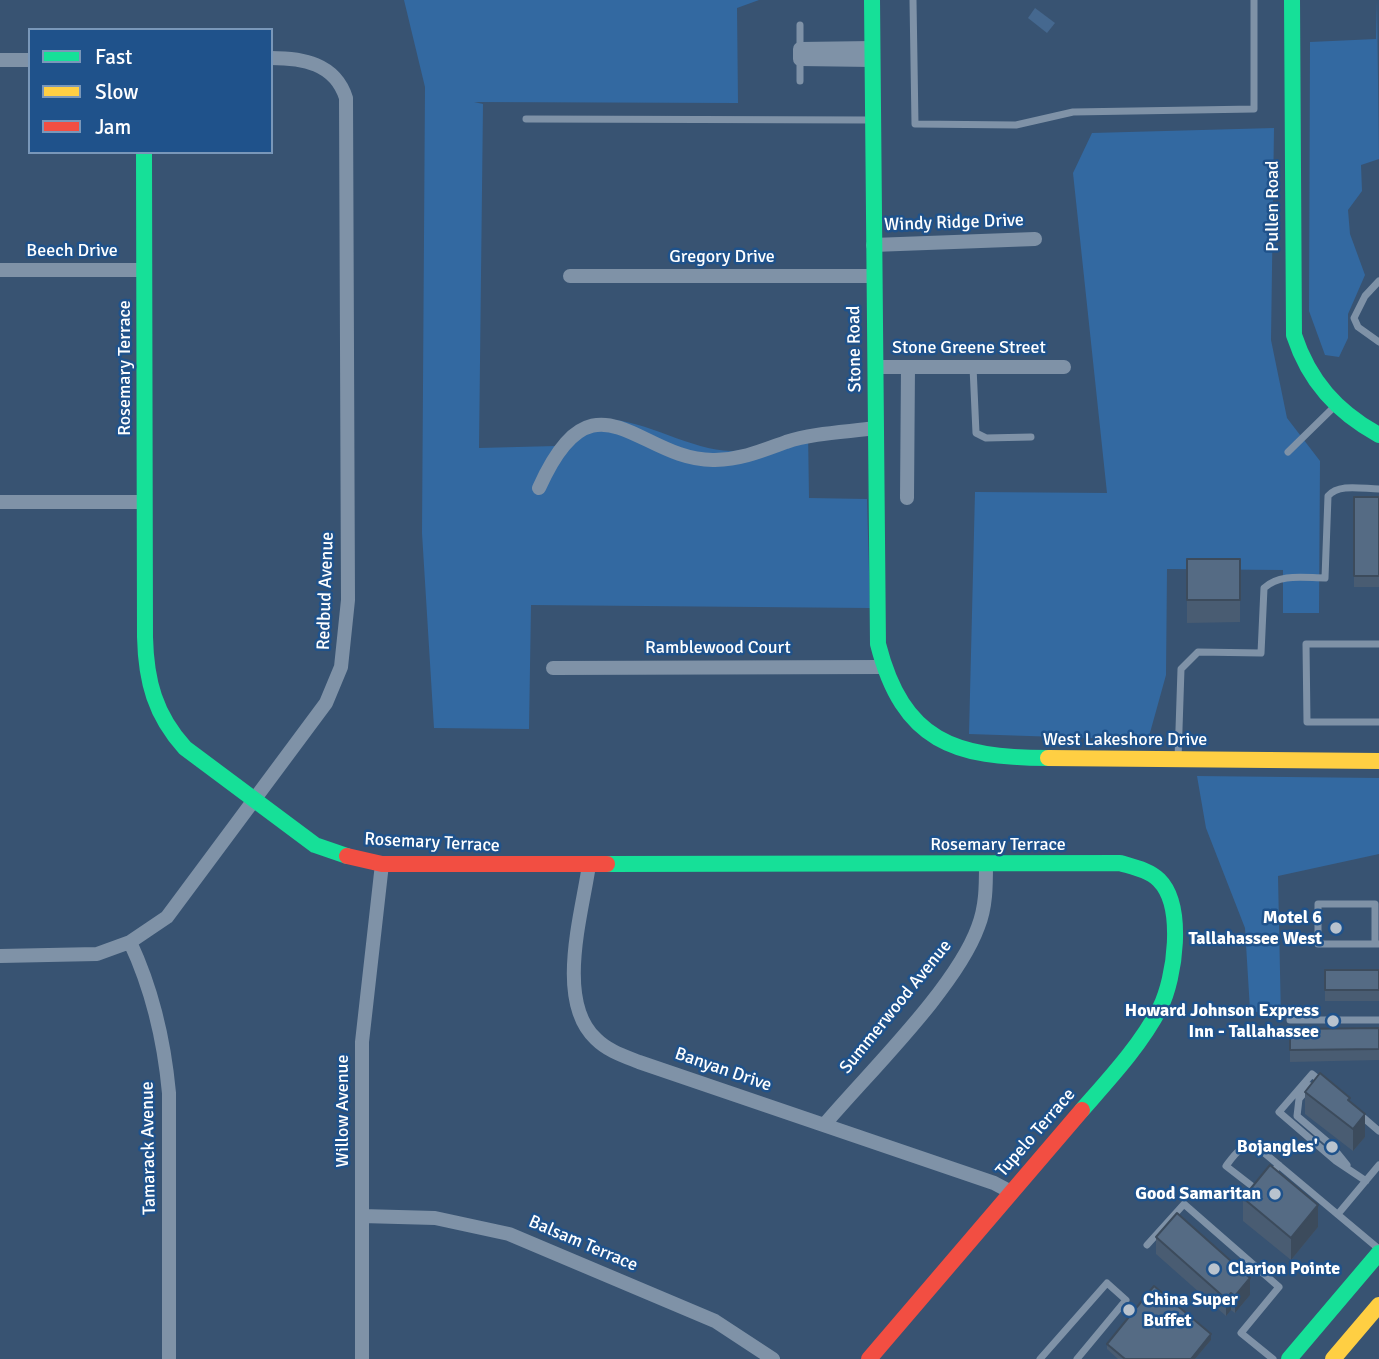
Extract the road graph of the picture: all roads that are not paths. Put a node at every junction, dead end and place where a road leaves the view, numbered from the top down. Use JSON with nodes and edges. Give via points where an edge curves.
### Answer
{"nodes":[{"id":1,"x":872,"y":0,"type":"edge"},
{"id":2,"x":914,"y":0,"type":"edge"},
{"id":3,"x":1254,"y":0,"type":"edge"},
{"id":4,"x":1292,"y":0,"type":"edge"},
{"id":5,"x":800,"y":25,"type":"dead end"},
{"id":6,"x":800,"y":54,"type":"junction"},
{"id":7,"x":872,"y":54,"type":"junction"},
{"id":8,"x":273,"y":58,"type":"edge"},
{"id":9,"x":0,"y":60,"type":"edge"},
{"id":10,"x":28,"y":60,"type":"edge"},
{"id":11,"x":800,"y":81,"type":"dead end"},
{"id":12,"x":526,"y":119,"type":"dead end"},
{"id":13,"x":872,"y":120,"type":"junction"},
{"id":14,"x":144,"y":154,"type":"edge"},
{"id":15,"x":1035,"y":239,"type":"dead end"},
{"id":16,"x":873,"y":245,"type":"junction"},
{"id":17,"x":0,"y":270,"type":"edge"},
{"id":18,"x":144,"y":270,"type":"junction"},
{"id":19,"x":570,"y":276,"type":"dead end"},
{"id":20,"x":874,"y":276,"type":"junction"},
{"id":21,"x":1379,"y":281,"type":"edge"},
{"id":22,"x":1379,"y":342,"type":"edge"},
{"id":23,"x":875,"y":367,"type":"junction"},
{"id":24,"x":908,"y":367,"type":"junction"},
{"id":25,"x":973,"y":367,"type":"junction"},
{"id":26,"x":1064,"y":367,"type":"dead end"},
{"id":27,"x":1333,"y":403,"type":"junction"},
{"id":28,"x":876,"y":428,"type":"junction"},
{"id":29,"x":1379,"y":435,"type":"edge"},
{"id":30,"x":1031,"y":437,"type":"dead end"},
{"id":31,"x":1288,"y":452,"type":"dead end"},
{"id":32,"x":539,"y":488,"type":"dead end"},
{"id":33,"x":1379,"y":489,"type":"edge"},
{"id":34,"x":907,"y":498,"type":"dead end"},
{"id":35,"x":0,"y":502,"type":"edge"},
{"id":36,"x":145,"y":502,"type":"junction"},
{"id":37,"x":1379,"y":644,"type":"edge"},
{"id":38,"x":883,"y":667,"type":"junction"},
{"id":39,"x":553,"y":668,"type":"dead end"},
{"id":40,"x":894,"y":695,"type":"joint"},
{"id":41,"x":1379,"y":722,"type":"edge"},
{"id":42,"x":1178,"y":760,"type":"junction"},
{"id":43,"x":1379,"y":761,"type":"edge"},
{"id":44,"x":255,"y":802,"type":"junction"},
{"id":45,"x":382,"y":864,"type":"junction"},
{"id":46,"x":986,"y":864,"type":"junction"},
{"id":47,"x":589,"y":865,"type":"junction"},
{"id":48,"x":1172,"y":906,"type":"joint"},
{"id":49,"x":130,"y":942,"type":"junction"},
{"id":50,"x":1377,"y":944,"type":"edge"},
{"id":51,"x":0,"y":956,"type":"edge"},
{"id":52,"x":1290,"y":1020,"type":"dead end"},
{"id":53,"x":1379,"y":1020,"type":"edge"},
{"id":54,"x":1317,"y":1078,"type":"junction"},
{"id":55,"x":1327,"y":1087,"type":"edge"},
{"id":56,"x":1348,"y":1104,"type":"edge"},
{"id":57,"x":824,"y":1125,"type":"junction"},
{"id":58,"x":1379,"y":1131,"type":"edge"},
{"id":59,"x":1279,"y":1165,"type":"junction"},
{"id":60,"x":1379,"y":1165,"type":"edge"},
{"id":61,"x":1349,"y":1168,"type":"junction"},
{"id":62,"x":1366,"y":1181,"type":"junction"},
{"id":63,"x":1011,"y":1192,"type":"junction"},
{"id":64,"x":1338,"y":1214,"type":"junction"},
{"id":65,"x":362,"y":1216,"type":"junction"},
{"id":66,"x":1147,"y":1245,"type":"dead end"},
{"id":67,"x":1379,"y":1251,"type":"edge"},
{"id":68,"x":1379,"y":1306,"type":"edge"},
{"id":69,"x":169,"y":1359,"type":"edge"},
{"id":70,"x":362,"y":1359,"type":"edge"},
{"id":71,"x":773,"y":1359,"type":"edge"},
{"id":72,"x":869,"y":1359,"type":"edge"},
{"id":73,"x":1040,"y":1359,"type":"edge"},
{"id":74,"x":1078,"y":1359,"type":"edge"},
{"id":75,"x":1273,"y":1359,"type":"edge"},
{"id":76,"x":1289,"y":1359,"type":"edge"},
{"id":77,"x":1333,"y":1359,"type":"edge"}],
"edges":[{"from":1,"to":7,"type":"street","name":"Stone Road"},
{"from":2,"to":3,"type":"lane","via":[[915,124],[1016,125],[1073,112],[1254,109]]},
{"from":4,"to":27,"type":"street","name":"Pullen Road","via":[[1294,335],[1303,362]]},
{"from":5,"to":6,"type":"lane"},
{"from":6,"to":7,"type":"street"},
{"from":6,"to":11,"type":"lane"},
{"from":7,"to":13,"type":"street","name":"Stone Road"},
{"from":8,"to":44,"type":"street","name":"Redbud Avenue","via":[[318,65],[343,89],[346,109],[346,637],[330,696]]},
{"from":9,"to":10,"type":"street"},
{"from":12,"to":13,"type":"lane"},
{"from":13,"to":16,"type":"street","name":"Stone Road"},
{"from":14,"to":18,"type":"street","name":"Rosemary Terrace"},
{"from":15,"to":16,"type":"street","name":"Windy Ridge Drive"},
{"from":16,"to":20,"type":"street","name":"Stone Road"},
{"from":17,"to":18,"type":"street","name":"Beech Drive"},
{"from":18,"to":36,"type":"street","name":"Rosemary Terrace"},
{"from":19,"to":20,"type":"street","name":"Gregory Drive"},
{"from":20,"to":23,"type":"street","name":"Stone Road"},
{"from":21,"to":22,"type":"lane","via":[[1354,318],[1357,327]]},
{"from":23,"to":24,"type":"street","name":"Stone Greene Street"},
{"from":23,"to":28,"type":"street","name":"Stone Road"},
{"from":24,"to":25,"type":"street","name":"Stone Greene Street"},
{"from":24,"to":34,"type":"street"},
{"from":25,"to":26,"type":"street","name":"Stone Greene Street"},
{"from":25,"to":30,"type":"lane","via":[[976,433],[986,438]]},
{"from":27,"to":29,"type":"street","name":"Pullen Road","via":[[1348,418]]},
{"from":27,"to":31,"type":"lane"},
{"from":28,"to":32,"type":"street","via":[[787,442],[745,458],[711,460],[685,456],[622,427],[599,425],[572,438],[556,455]]},
{"from":28,"to":38,"type":"street","name":"Stone Road","via":[[878,644]]},
{"from":33,"to":42,"type":"lane","via":[[1342,488],[1328,496],[1325,578],[1283,578],[1264,588],[1261,653],[1198,652],[1181,669]]},
{"from":35,"to":36,"type":"street"},
{"from":36,"to":44,"type":"street","name":"Rosemary Terrace","via":[[146,674],[153,700],[185,748]]},
{"from":37,"to":41,"type":"lane","via":[[1306,644],[1307,722]]},
{"from":38,"to":39,"type":"street","name":"Ramblewood Court"},
{"from":38,"to":40,"type":"street","name":"Stone Road"},
{"from":40,"to":42,"type":"street","name":"West Lakeshore Drive","via":[[926,732],[960,751]]},
{"from":42,"to":43,"type":"street","name":"West Lakeshore Drive"},
{"from":44,"to":45,"type":"street","name":"Rosemary Terrace","via":[[315,845]]},
{"from":44,"to":49,"type":"street","name":"Redbud Avenue","via":[[167,917]]},
{"from":45,"to":47,"type":"street","name":"Rosemary Terrace"},
{"from":45,"to":65,"type":"street","name":"Willow Avenue","via":[[362,1042]]},
{"from":46,"to":47,"type":"street","name":"Rosemary Terrace"},
{"from":46,"to":48,"type":"street","name":"Rosemary Terrace","via":[[1120,863],[1151,873],[1167,891]]},
{"from":46,"to":57,"type":"street","name":"Summerwood Avenue","via":[[985,901],[971,945],[929,1003]]},
{"from":47,"to":57,"type":"street","name":"Banyan Drive","via":[[573,987],[579,1016],[596,1040],[619,1055]]},
{"from":48,"to":63,"type":"street","name":"Tupelo Terrace","via":[[1167,989],[1148,1028]]},
{"from":49,"to":51,"type":"street","name":"Redbud Avenue","via":[[77,957]]},
{"from":49,"to":69,"type":"street","name":"Tamarack Avenue","via":[[157,1011],[165,1054]]},
{"from":50,"to":50,"type":"lane","via":[[1318,944],[1318,904],[1376,904]]},
{"from":52,"to":53,"type":"lane"},
{"from":54,"to":55,"type":"lane"},
{"from":54,"to":61,"type":"lane","via":[[1299,1100],[1297,1116],[1330,1144]]},
{"from":54,"to":61,"type":"lane","via":[[1312,1074],[1279,1112]]},
{"from":56,"to":58,"type":"lane"},
{"from":57,"to":63,"type":"street","name":"Banyan Drive"},
{"from":59,"to":59,"type":"lane","via":[[1256,1146],[1247,1146],[1226,1166],[1256,1191]]},
{"from":59,"to":64,"type":"lane"},
{"from":60,"to":62,"type":"lane"},
{"from":61,"to":62,"type":"lane"},
{"from":62,"to":64,"type":"lane"},
{"from":63,"to":72,"type":"street","name":"Tupelo Terrace"},
{"from":64,"to":67,"type":"lane"},
{"from":65,"to":70,"type":"street","name":"Willow Avenue"},
{"from":65,"to":71,"type":"street","name":"Balsam Terrace","via":[[435,1218],[509,1234],[715,1321]]},
{"from":66,"to":75,"type":"lane","via":[[1184,1204],[1279,1287],[1241,1333]]},
{"from":67,"to":76,"type":"street"},
{"from":68,"to":77,"type":"street"},
{"from":73,"to":74,"type":"lane","via":[[1107,1283],[1126,1300]]}]}
